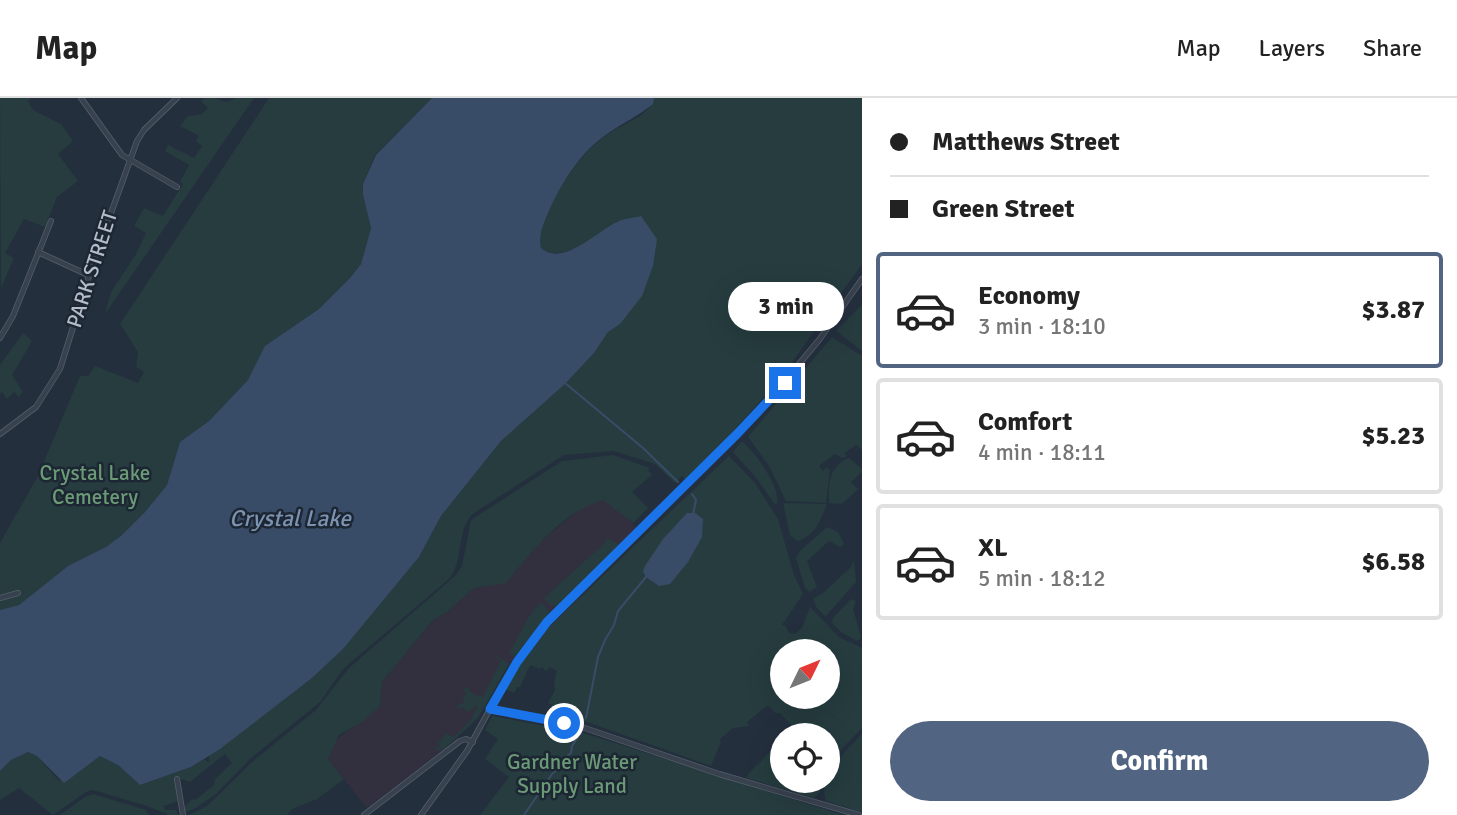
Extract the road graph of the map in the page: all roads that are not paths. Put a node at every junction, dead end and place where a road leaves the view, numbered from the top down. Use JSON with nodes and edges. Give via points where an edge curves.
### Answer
{"nodes":[{"id":1,"x":81,"y":98,"type":"edge"},
{"id":2,"x":177,"y":98,"type":"edge"},
{"id":3,"x":129,"y":160,"type":"junction"},
{"id":4,"x":177,"y":187,"type":"dead end"},
{"id":5,"x":51,"y":220,"type":"dead end"},
{"id":6,"x":38,"y":252,"type":"junction"},
{"id":7,"x":88,"y":275,"type":"junction"},
{"id":8,"x":862,"y":279,"type":"edge"},
{"id":9,"x":0,"y":338,"type":"edge"},
{"id":10,"x":0,"y":434,"type":"edge"},
{"id":11,"x":18,"y":593,"type":"dead end"},
{"id":12,"x":0,"y":598,"type":"edge"},
{"id":13,"x":490,"y":709,"type":"junction"},
{"id":14,"x":473,"y":742,"type":"junction"},
{"id":15,"x":177,"y":779,"type":"dead end"},
{"id":16,"x":183,"y":815,"type":"edge"},
{"id":17,"x":364,"y":815,"type":"edge"},
{"id":18,"x":421,"y":815,"type":"edge"},
{"id":19,"x":859,"y":815,"type":"edge"}],
"edges":[{"from":1,"to":3,"type":"street"},
{"from":2,"to":3,"type":"street","name":"PARK STREET","via":[[143,132]]},
{"from":3,"to":4,"type":"street"},
{"from":3,"to":7,"type":"street","name":"PARK STREET"},
{"from":5,"to":6,"type":"street"},
{"from":6,"to":7,"type":"street"},
{"from":6,"to":9,"type":"street"},
{"from":7,"to":10,"type":"street","name":"PARK STREET","via":[[55,377],[36,407]]},
{"from":8,"to":13,"type":"street","via":[[764,406],[539,631]]},
{"from":11,"to":12,"type":"street"},
{"from":13,"to":14,"type":"street"},
{"from":13,"to":19,"type":"street","via":[[583,727]]},
{"from":14,"to":17,"type":"street","via":[[460,741]]},
{"from":14,"to":18,"type":"street"},
{"from":15,"to":16,"type":"street"}]}
